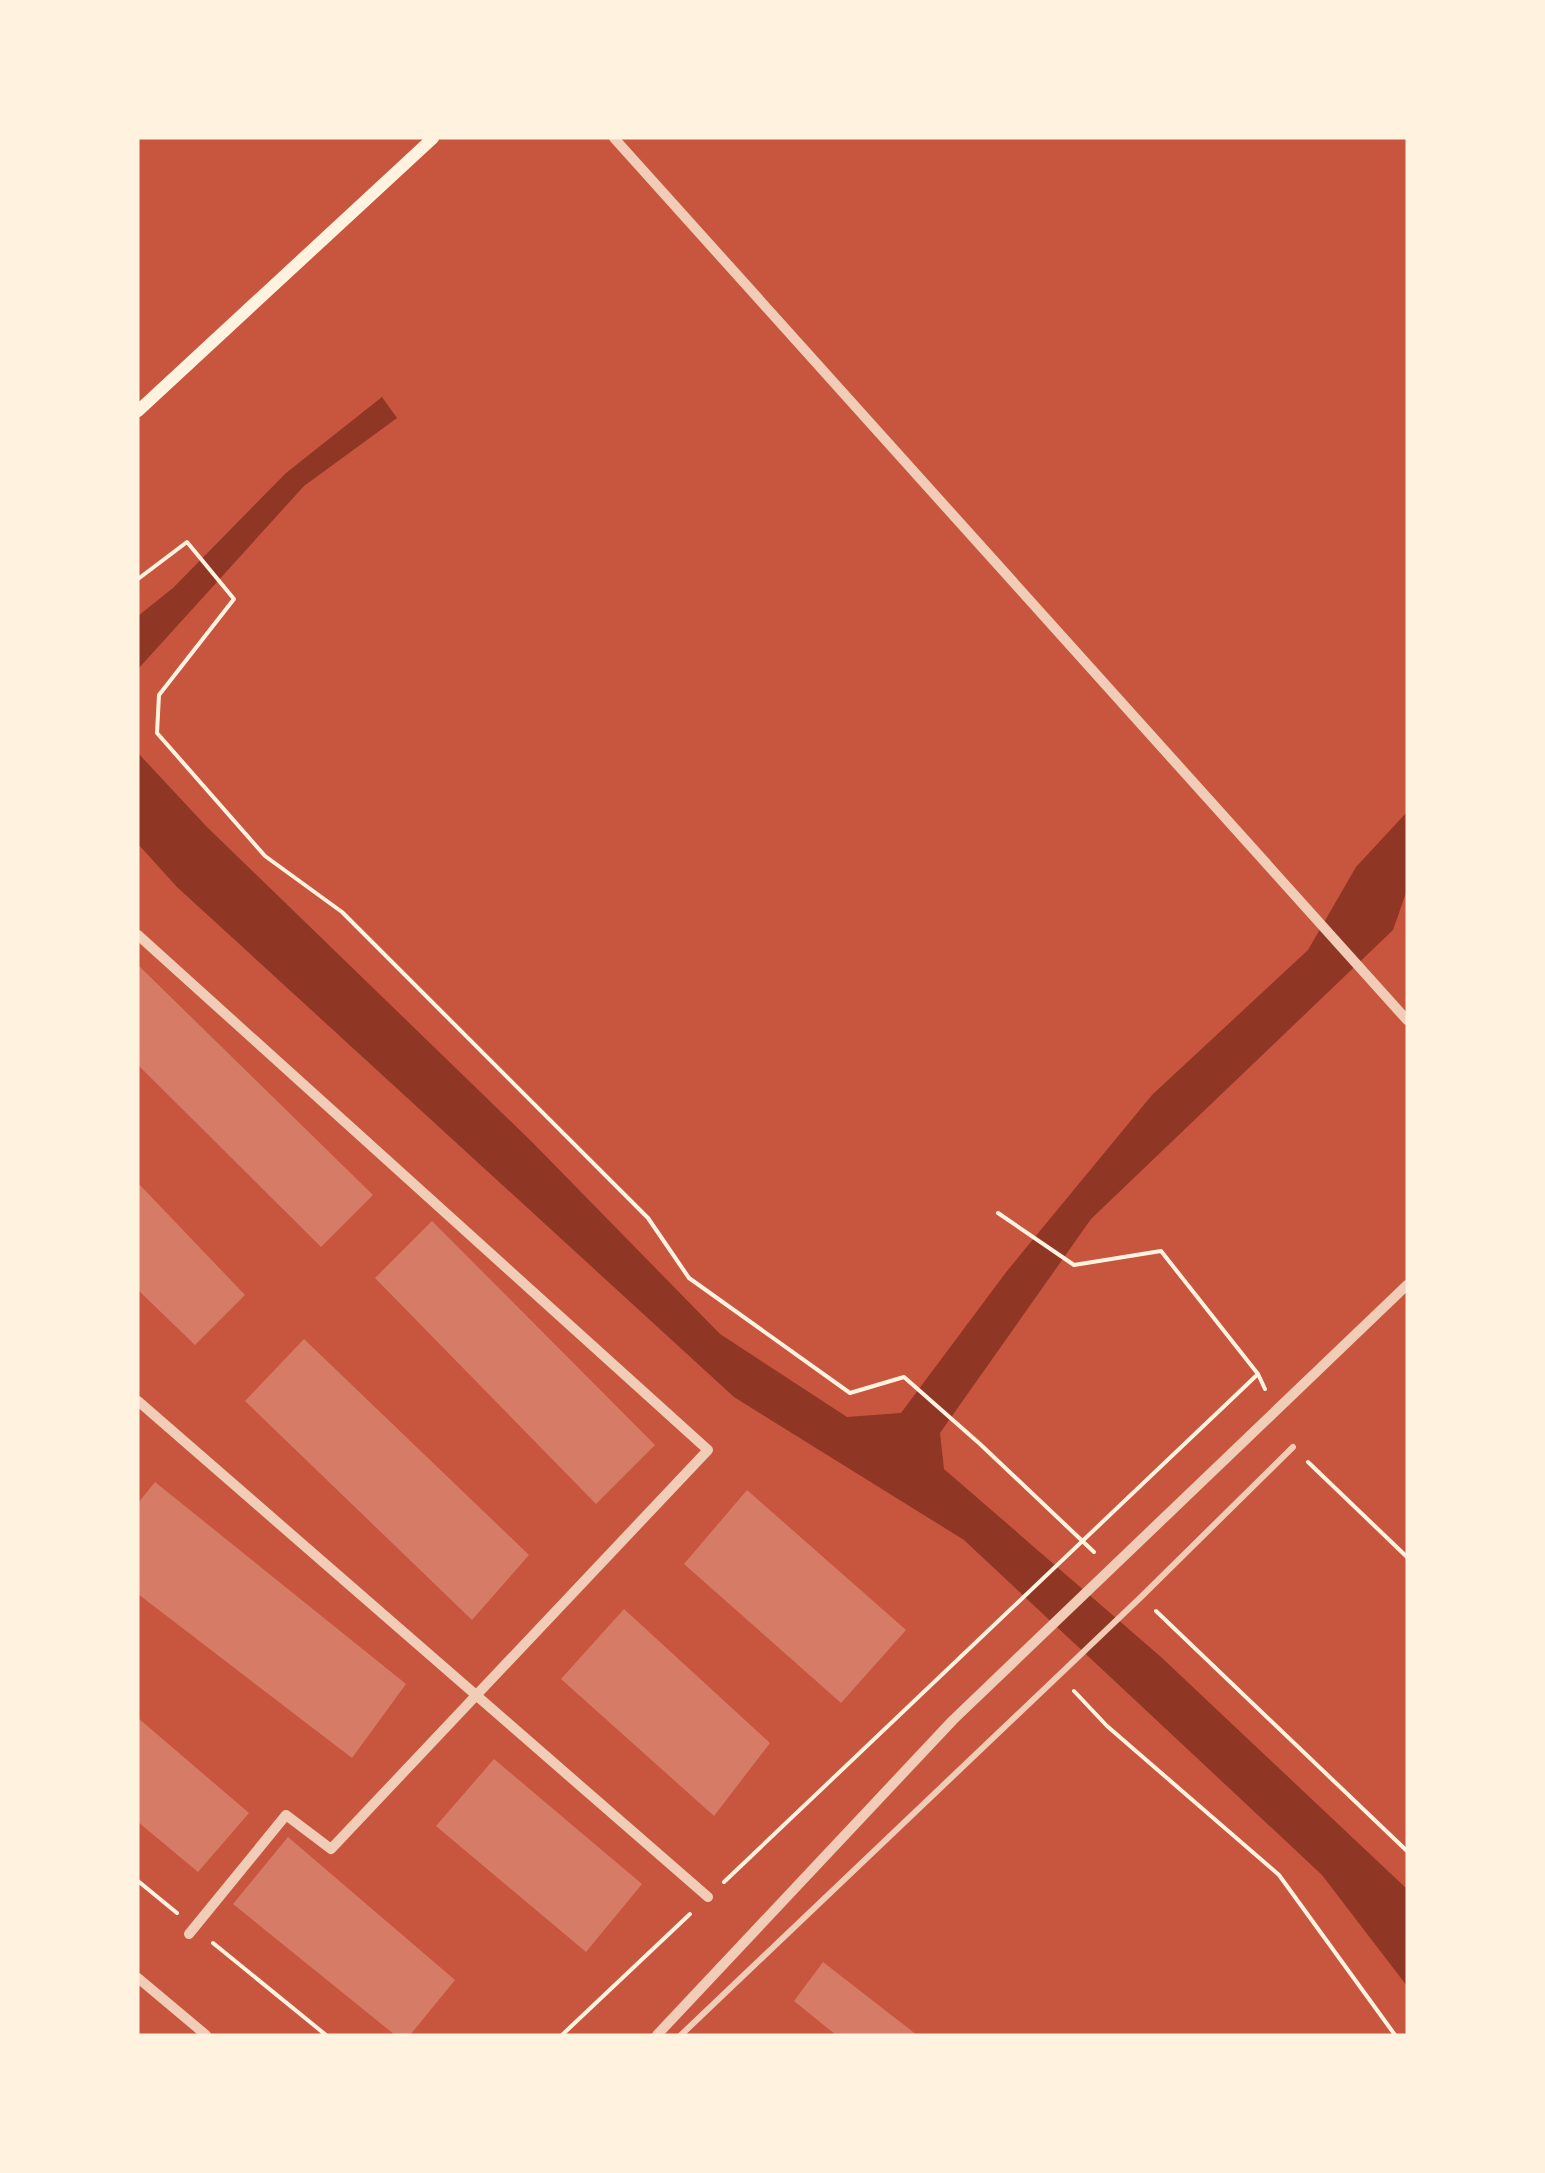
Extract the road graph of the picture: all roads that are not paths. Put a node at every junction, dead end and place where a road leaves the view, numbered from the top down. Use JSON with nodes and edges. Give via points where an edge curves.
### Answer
{"nodes":[{"id":1,"x":433,"y":138,"type":"edge"},
{"id":2,"x":614,"y":138,"type":"edge"},
{"id":3,"x":138,"y":411,"type":"edge"},
{"id":4,"x":138,"y":935,"type":"edge"},
{"id":5,"x":1407,"y":1020,"type":"edge"},
{"id":6,"x":1407,"y":1285,"type":"edge"},
{"id":7,"x":138,"y":1401,"type":"edge"},
{"id":8,"x":1293,"y":1448,"type":"road end"},
{"id":9,"x":477,"y":1696,"type":"junction"},
{"id":10,"x":708,"y":1897,"type":"road end"},
{"id":11,"x":192,"y":1931,"type":"road end"},
{"id":12,"x":138,"y":1978,"type":"edge"},
{"id":13,"x":206,"y":2035,"type":"edge"},
{"id":14,"x":657,"y":2035,"type":"edge"},
{"id":15,"x":681,"y":2035,"type":"edge"}],
"edges":[{"from":1,"to":3,"type":"main road"},
{"from":2,"to":5,"type":"street"},
{"from":4,"to":9,"type":"street","via":[[708,1450]]},
{"from":6,"to":14,"type":"street","via":[[953,1720]]},
{"from":7,"to":9,"type":"street"},
{"from":8,"to":15,"type":"street","via":[[1141,1598]]},
{"from":9,"to":10,"type":"street"},
{"from":9,"to":11,"type":"street","via":[[331,1849],[286,1815]]},
{"from":12,"to":13,"type":"street"}]}
